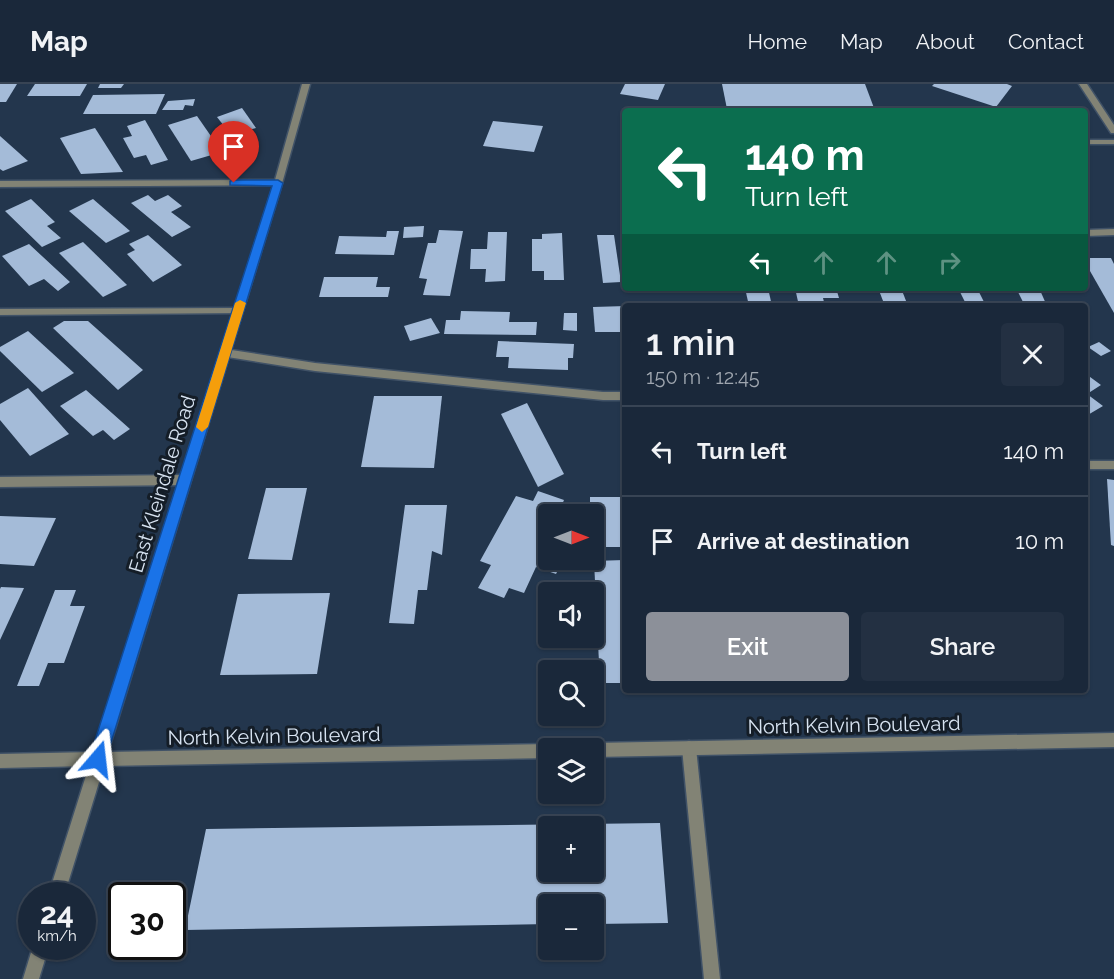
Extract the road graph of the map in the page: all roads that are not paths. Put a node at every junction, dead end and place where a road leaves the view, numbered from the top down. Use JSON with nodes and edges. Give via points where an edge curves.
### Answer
{"nodes":[{"id":1,"x":306,"y":84,"type":"edge"},
{"id":2,"x":1083,"y":84,"type":"edge"},
{"id":3,"x":1114,"y":131,"type":"edge"},
{"id":4,"x":1088,"y":142,"type":"edge"},
{"id":5,"x":1114,"y":142,"type":"edge"},
{"id":6,"x":278,"y":183,"type":"junction"},
{"id":7,"x":0,"y":184,"type":"edge"},
{"id":8,"x":1114,"y":232,"type":"edge"},
{"id":9,"x":1088,"y":233,"type":"edge"},
{"id":10,"x":238,"y":311,"type":"junction"},
{"id":11,"x":0,"y":312,"type":"edge"},
{"id":12,"x":225,"y":353,"type":"junction"},
{"id":13,"x":622,"y":396,"type":"edge"},
{"id":14,"x":1088,"y":465,"type":"edge"},
{"id":15,"x":1114,"y":465,"type":"edge"},
{"id":16,"x":185,"y":480,"type":"junction"},
{"id":17,"x":0,"y":482,"type":"edge"},
{"id":18,"x":1114,"y":740,"type":"edge"},
{"id":19,"x":689,"y":748,"type":"junction"},
{"id":20,"x":604,"y":750,"type":"edge"},
{"id":21,"x":538,"y":751,"type":"edge"},
{"id":22,"x":98,"y":759,"type":"junction"},
{"id":23,"x":0,"y":761,"type":"edge"},
{"id":24,"x":60,"y":882,"type":"edge"},
{"id":25,"x":37,"y":960,"type":"edge"},
{"id":26,"x":31,"y":979,"type":"edge"},
{"id":27,"x":712,"y":979,"type":"edge"}],
"edges":[{"from":1,"to":6,"type":"street","name":"East Kleindale Road"},
{"from":2,"to":3,"type":"street"},
{"from":4,"to":5,"type":"street"},
{"from":6,"to":7,"type":"street"},
{"from":6,"to":10,"type":"street","name":"East Kleindale Road"},
{"from":8,"to":9,"type":"street"},
{"from":10,"to":11,"type":"street"},
{"from":10,"to":12,"type":"street","name":"East Kleindale Road"},
{"from":12,"to":13,"type":"street","via":[[315,367]]},
{"from":12,"to":16,"type":"street","name":"East Kleindale Road"},
{"from":14,"to":15,"type":"street"},
{"from":16,"to":17,"type":"street"},
{"from":16,"to":22,"type":"street","name":"East Kleindale Road"},
{"from":18,"to":19,"type":"street","name":"North Kelvin Boulevard"},
{"from":19,"to":20,"type":"street","name":"North Kelvin Boulevard"},
{"from":19,"to":27,"type":"street"},
{"from":21,"to":22,"type":"street","name":"North Kelvin Boulevard"},
{"from":22,"to":23,"type":"street","name":"North Kelvin Boulevard"},
{"from":22,"to":24,"type":"street","name":"East Kleindale Road"},
{"from":25,"to":26,"type":"street"}]}
